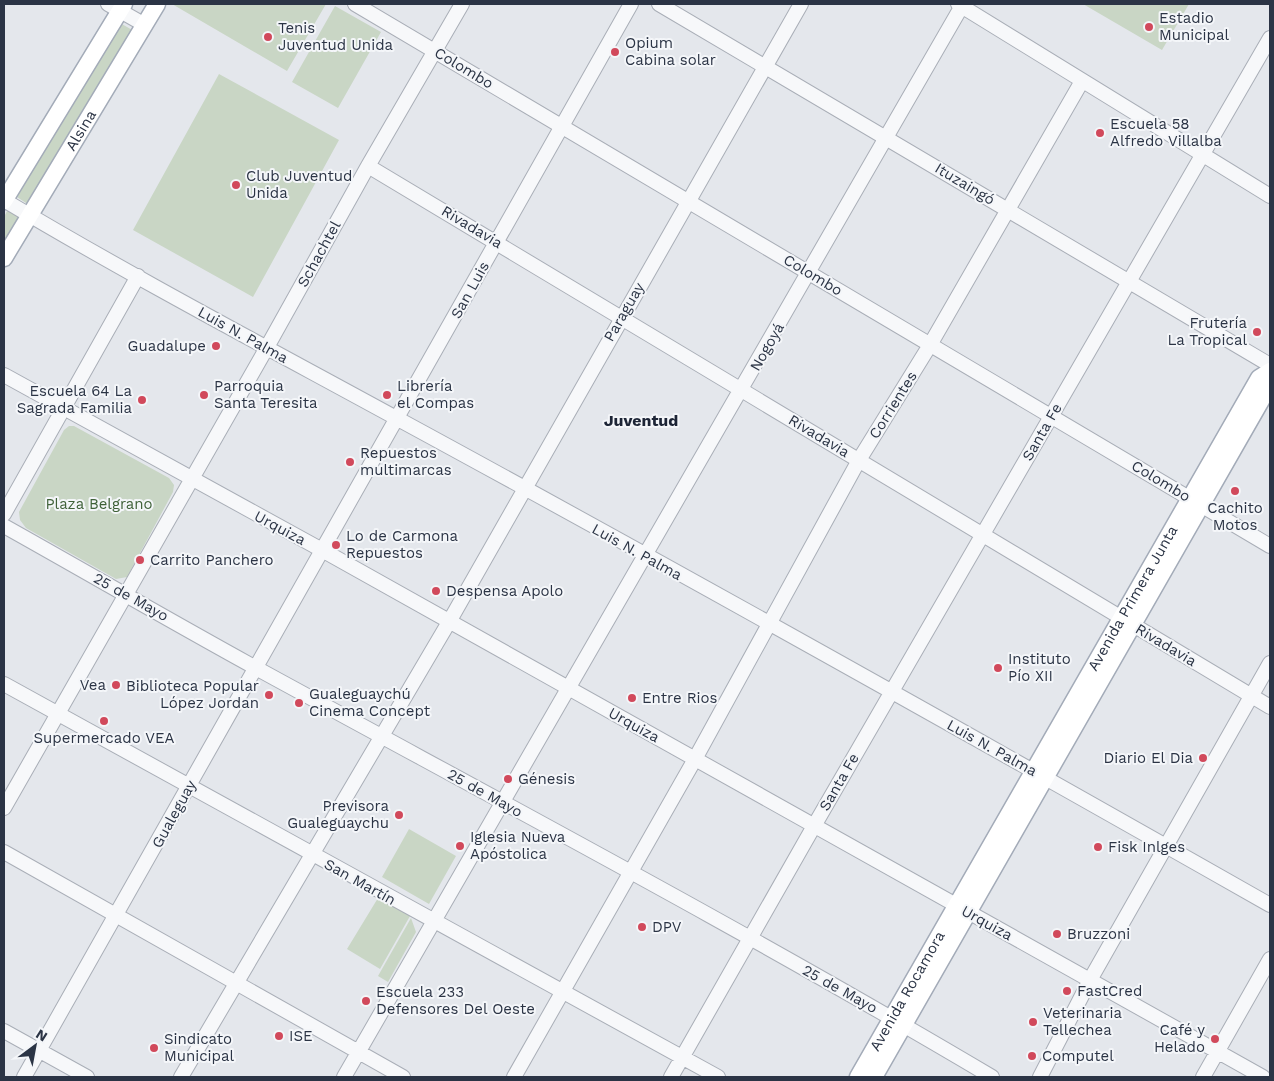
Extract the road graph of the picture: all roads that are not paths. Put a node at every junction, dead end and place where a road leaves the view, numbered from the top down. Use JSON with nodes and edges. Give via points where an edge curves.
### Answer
{"nodes":[{"id":1,"x":157,"y":4,"type":"edge"},
{"id":2,"x":356,"y":4,"type":"edge"},
{"id":3,"x":462,"y":4,"type":"edge"},
{"id":4,"x":631,"y":4,"type":"edge"},
{"id":5,"x":659,"y":4,"type":"edge"},
{"id":6,"x":801,"y":4,"type":"edge"},
{"id":7,"x":961,"y":5,"type":"edge"},
{"id":8,"x":117,"y":6,"type":"edge"},
{"id":9,"x":145,"y":25,"type":"junction"},
{"id":10,"x":1270,"y":38,"type":"edge"},
{"id":11,"x":436,"y":51,"type":"junction"},
{"id":12,"x":765,"y":66,"type":"junction"},
{"id":13,"x":1082,"y":81,"type":"junction"},
{"id":14,"x":562,"y":126,"type":"junction"},
{"id":15,"x":887,"y":138,"type":"junction"},
{"id":16,"x":1201,"y":155,"type":"junction"},
{"id":17,"x":368,"y":166,"type":"junction"},
{"id":18,"x":1270,"y":196,"type":"edge"},
{"id":19,"x":4,"y":200,"type":"edge"},
{"id":20,"x":688,"y":201,"type":"junction"},
{"id":21,"x":1008,"y":210,"type":"junction"},
{"id":22,"x":30,"y":215,"type":"junction"},
{"id":23,"x":497,"y":242,"type":"junction"},
{"id":24,"x":4,"y":258,"type":"edge"},
{"id":25,"x":809,"y":273,"type":"junction"},
{"id":26,"x":138,"y":276,"type":"junction"},
{"id":27,"x":1129,"y":281,"type":"junction"},
{"id":28,"x":622,"y":317,"type":"junction"},
{"id":29,"x":930,"y":344,"type":"junction"},
{"id":30,"x":266,"y":349,"type":"junction"},
{"id":31,"x":1270,"y":365,"type":"edge"},
{"id":32,"x":1270,"y":371,"type":"edge"},
{"id":33,"x":4,"y":375,"type":"edge"},
{"id":34,"x":1270,"y":385,"type":"edge"},
{"id":35,"x":742,"y":390,"type":"junction"},
{"id":36,"x":62,"y":408,"type":"junction"},
{"id":37,"x":1051,"y":416,"type":"junction"},
{"id":38,"x":398,"y":419,"type":"junction"},
{"id":39,"x":858,"y":460,"type":"junction"},
{"id":40,"x":191,"y":479,"type":"junction"},
{"id":41,"x":523,"y":489,"type":"junction"},
{"id":42,"x":1196,"y":502,"type":"junction"},
{"id":43,"x":4,"y":514,"type":"edge"},
{"id":44,"x":4,"y":526,"type":"edge"},
{"id":45,"x":982,"y":535,"type":"junction"},
{"id":46,"x":1270,"y":546,"type":"edge"},
{"id":47,"x":322,"y":550,"type":"junction"},
{"id":48,"x":646,"y":556,"type":"junction"},
{"id":49,"x":126,"y":594,"type":"junction"},
{"id":50,"x":449,"y":622,"type":"junction"},
{"id":51,"x":1127,"y":622,"type":"junction"},
{"id":52,"x":768,"y":624,"type":"junction"},
{"id":53,"x":1270,"y":663,"type":"edge"},
{"id":54,"x":254,"y":667,"type":"junction"},
{"id":55,"x":4,"y":684,"type":"edge"},
{"id":56,"x":569,"y":689,"type":"junction"},
{"id":57,"x":891,"y":692,"type":"junction"},
{"id":58,"x":1251,"y":696,"type":"junction"},
{"id":59,"x":1270,"y":707,"type":"edge"},
{"id":60,"x":58,"y":715,"type":"junction"},
{"id":61,"x":381,"y":735,"type":"junction"},
{"id":62,"x":695,"y":760,"type":"junction"},
{"id":63,"x":1040,"y":775,"type":"junction"},
{"id":64,"x":189,"y":788,"type":"junction"},
{"id":65,"x":503,"y":803,"type":"junction"},
{"id":66,"x":4,"y":808,"type":"edge"},
{"id":67,"x":814,"y":826,"type":"junction"},
{"id":68,"x":1166,"y":846,"type":"junction"},
{"id":69,"x":4,"y":852,"type":"edge"},
{"id":70,"x":311,"y":855,"type":"junction"},
{"id":71,"x":629,"y":873,"type":"junction"},
{"id":72,"x":1270,"y":905,"type":"edge"},
{"id":73,"x":962,"y":909,"type":"junction"},
{"id":74,"x":116,"y":916,"type":"junction"},
{"id":75,"x":434,"y":922,"type":"junction"},
{"id":76,"x":749,"y":939,"type":"junction"},
{"id":77,"x":1270,"y":959,"type":"edge"},
{"id":78,"x":1090,"y":980,"type":"junction"},
{"id":79,"x":236,"y":983,"type":"junction"},
{"id":80,"x":562,"y":992,"type":"junction"},
{"id":81,"x":898,"y":1022,"type":"junction"},
{"id":82,"x":4,"y":1031,"type":"edge"},
{"id":83,"x":39,"y":1051,"type":"junction"},
{"id":84,"x":359,"y":1052,"type":"junction"},
{"id":85,"x":1218,"y":1052,"type":"junction"},
{"id":86,"x":682,"y":1058,"type":"junction"},
{"id":87,"x":24,"y":1077,"type":"edge"},
{"id":88,"x":87,"y":1077,"type":"edge"},
{"id":89,"x":182,"y":1077,"type":"edge"},
{"id":90,"x":344,"y":1077,"type":"edge"},
{"id":91,"x":403,"y":1077,"type":"edge"},
{"id":92,"x":514,"y":1077,"type":"edge"},
{"id":93,"x":672,"y":1077,"type":"edge"},
{"id":94,"x":718,"y":1077,"type":"edge"},
{"id":95,"x":858,"y":1077,"type":"edge"},
{"id":96,"x":874,"y":1077,"type":"edge"},
{"id":97,"x":992,"y":1077,"type":"edge"},
{"id":98,"x":1040,"y":1077,"type":"edge"},
{"id":99,"x":1203,"y":1077,"type":"edge"},
{"id":100,"x":1263,"y":1077,"type":"edge"}],
"edges":[{"from":1,"to":9,"type":"main road","name":"Alsina"},
{"from":2,"to":11,"type":"street","name":"Colombo"},
{"from":3,"to":11,"type":"street","name":"Schachtel"},
{"from":4,"to":14,"type":"street","name":"San Luis"},
{"from":5,"to":12,"type":"street","name":"Ituzaingó"},
{"from":6,"to":12,"type":"street","name":"Paraguay"},
{"from":7,"to":13,"type":"street"},
{"from":7,"to":15,"type":"street","name":"Nogoyá"},
{"from":8,"to":9,"type":"street"},
{"from":8,"to":19,"type":"main road","name":"Alsina"},
{"from":9,"to":22,"type":"main road","name":"Alsina"},
{"from":10,"to":16,"type":"street","name":"Santa Fe"},
{"from":11,"to":14,"type":"street","name":"Colombo"},
{"from":11,"to":17,"type":"street","name":"Schachtel"},
{"from":12,"to":15,"type":"street","name":"Ituzaingó"},
{"from":12,"to":20,"type":"street","name":"Paraguay"},
{"from":13,"to":16,"type":"street"},
{"from":13,"to":21,"type":"street","name":"Corrientes"},
{"from":14,"to":20,"type":"street","name":"Colombo"},
{"from":14,"to":23,"type":"street","name":"San Luis"},
{"from":15,"to":21,"type":"street","name":"Ituzaingó"},
{"from":15,"to":25,"type":"street","name":"Nogoyá"},
{"from":16,"to":18,"type":"street"},
{"from":16,"to":27,"type":"street","name":"Santa Fe"},
{"from":17,"to":23,"type":"street","name":"Rivadavia"},
{"from":17,"to":30,"type":"street","name":"Schachtel"},
{"from":19,"to":22,"type":"street","name":"Luis N. Palma"},
{"from":20,"to":25,"type":"street","name":"Colombo"},
{"from":20,"to":28,"type":"street","name":"Paraguay"},
{"from":21,"to":27,"type":"street","name":"Ituzaingó"},
{"from":21,"to":29,"type":"street","name":"Corrientes"},
{"from":22,"to":24,"type":"main road","name":"Alsina"},
{"from":22,"to":26,"type":"street","name":"Luis N. Palma"},
{"from":23,"to":28,"type":"street","name":"Rivadavia"},
{"from":23,"to":38,"type":"street","name":"San Luis"},
{"from":25,"to":29,"type":"street","name":"Colombo"},
{"from":25,"to":35,"type":"street","name":"Nogoyá"},
{"from":26,"to":30,"type":"street","name":"Luis N. Palma"},
{"from":26,"to":36,"type":"street"},
{"from":27,"to":31,"type":"street","name":"Ituzaingó"},
{"from":27,"to":37,"type":"street","name":"Santa Fe"},
{"from":28,"to":35,"type":"street","name":"Rivadavia"},
{"from":28,"to":41,"type":"street","name":"Paraguay"},
{"from":29,"to":37,"type":"street","name":"Colombo"},
{"from":29,"to":39,"type":"street","name":"Corrientes"},
{"from":30,"to":38,"type":"street","name":"Luis N. Palma"},
{"from":30,"to":40,"type":"street","name":"Schachtel"},
{"from":32,"to":42,"type":"main road","name":"Avenida Primera Junta","via":[[1259,378]]},
{"from":33,"to":36,"type":"street","name":"Urquiza"},
{"from":34,"to":42,"type":"main road","name":"Avenida Primera Junta"},
{"from":35,"to":39,"type":"street","name":"Rivadavia"},
{"from":35,"to":48,"type":"street","name":"Nogoyá"},
{"from":36,"to":40,"type":"street","name":"Urquiza"},
{"from":36,"to":43,"type":"street"},
{"from":37,"to":42,"type":"street","name":"Colombo"},
{"from":37,"to":45,"type":"street","name":"Santa Fe"},
{"from":38,"to":41,"type":"street","name":"Luis N. Palma"},
{"from":38,"to":47,"type":"street","name":"San Luis"},
{"from":39,"to":45,"type":"street","name":"Rivadavia"},
{"from":39,"to":52,"type":"street","name":"Corrientes"},
{"from":40,"to":47,"type":"street","name":"Urquiza"},
{"from":40,"to":49,"type":"street","name":"Schachtel"},
{"from":41,"to":48,"type":"street","name":"Luis N. Palma"},
{"from":41,"to":50,"type":"street","name":"Paraguay"},
{"from":42,"to":46,"type":"street","name":"Colombo"},
{"from":42,"to":51,"type":"main road","name":"Avenida Primera Junta"},
{"from":44,"to":49,"type":"street","name":"25 de Mayo"},
{"from":45,"to":51,"type":"street","name":"Rivadavia"},
{"from":45,"to":57,"type":"street","name":"Santa Fe"},
{"from":47,"to":50,"type":"street","name":"Urquiza"},
{"from":47,"to":54,"type":"street","name":"Gualeguay"},
{"from":48,"to":52,"type":"street","name":"Luis N. Palma"},
{"from":48,"to":56,"type":"street","name":"Nogoyá"},
{"from":49,"to":54,"type":"street","name":"25 de Mayo"},
{"from":49,"to":60,"type":"street","name":"Schachtel"},
{"from":50,"to":56,"type":"street","name":"Urquiza"},
{"from":50,"to":61,"type":"street","name":"Paraguay"},
{"from":51,"to":58,"type":"street","name":"Rivadavia"},
{"from":51,"to":63,"type":"main road","name":"Avenida Primera Junta"},
{"from":52,"to":57,"type":"street","name":"Luis N. Palma"},
{"from":52,"to":62,"type":"street","name":"Corrientes"},
{"from":53,"to":58,"type":"street"},
{"from":54,"to":61,"type":"street","name":"25 de Mayo"},
{"from":54,"to":64,"type":"street","name":"Gualeguay"},
{"from":55,"to":60,"type":"street","name":"San Martín"},
{"from":56,"to":62,"type":"street","name":"Urquiza"},
{"from":56,"to":65,"type":"street","name":"Nogoyá"},
{"from":57,"to":63,"type":"street","name":"Luis N. Palma"},
{"from":57,"to":67,"type":"street","name":"Santa Fe"},
{"from":58,"to":59,"type":"street","name":"Rivadavia"},
{"from":58,"to":68,"type":"street"},
{"from":60,"to":64,"type":"street","name":"San Martín"},
{"from":60,"to":66,"type":"street","name":"Schachtel"},
{"from":61,"to":65,"type":"street","name":"25 de Mayo"},
{"from":61,"to":70,"type":"street","name":"Paraguay"},
{"from":62,"to":67,"type":"street","name":"Urquiza"},
{"from":62,"to":71,"type":"street","name":"Corrientes"},
{"from":63,"to":68,"type":"street","name":"Luis N. Palma"},
{"from":63,"to":73,"type":"main road","name":"Avenida Primera Junta"},
{"from":64,"to":70,"type":"street","name":"San Martín"},
{"from":64,"to":74,"type":"street","name":"Gualeguay"},
{"from":65,"to":71,"type":"street","name":"25 de Mayo"},
{"from":65,"to":75,"type":"street","name":"Nogoyá"},
{"from":67,"to":73,"type":"street","name":"Urquiza"},
{"from":67,"to":76,"type":"street","name":"Santa Fe"},
{"from":68,"to":72,"type":"street","name":"Luis N. Palma"},
{"from":68,"to":78,"type":"street"},
{"from":69,"to":74,"type":"street"},
{"from":70,"to":75,"type":"street","name":"San Martín"},
{"from":70,"to":79,"type":"street","name":"Paraguay"},
{"from":71,"to":76,"type":"street","name":"25 de Mayo"},
{"from":71,"to":80,"type":"street","name":"Corrientes"},
{"from":73,"to":78,"type":"street","name":"Urquiza"},
{"from":73,"to":81,"type":"main road","name":"Avenida Rocamora"},
{"from":74,"to":79,"type":"street"},
{"from":74,"to":83,"type":"street","name":"Gualeguay"},
{"from":75,"to":80,"type":"street","name":"San Martín"},
{"from":75,"to":84,"type":"street","name":"Nogoyá"},
{"from":76,"to":81,"type":"street","name":"25 de Mayo"},
{"from":76,"to":86,"type":"street","name":"Santa Fe"},
{"from":77,"to":85,"type":"street"},
{"from":78,"to":85,"type":"street","name":"Urquiza"},
{"from":78,"to":98,"type":"street"},
{"from":79,"to":84,"type":"street"},
{"from":79,"to":89,"type":"street","name":"Paraguay"},
{"from":80,"to":86,"type":"street","name":"San Martín"},
{"from":80,"to":92,"type":"street","name":"Corrientes"},
{"from":81,"to":95,"type":"main road","name":"Avenida Rocamora"},
{"from":81,"to":96,"type":"main road","name":"Avenida Rocamora"},
{"from":81,"to":97,"type":"street","name":"25 de Mayo"},
{"from":82,"to":83,"type":"street"},
{"from":83,"to":87,"type":"street","name":"Gualeguay"},
{"from":83,"to":88,"type":"street"},
{"from":84,"to":90,"type":"street","name":"Nogoyá"},
{"from":84,"to":91,"type":"street"},
{"from":85,"to":99,"type":"street"},
{"from":85,"to":100,"type":"street","name":"Urquiza"},
{"from":86,"to":93,"type":"street","name":"Santa Fe"},
{"from":86,"to":94,"type":"street","name":"San Martín"}]}
